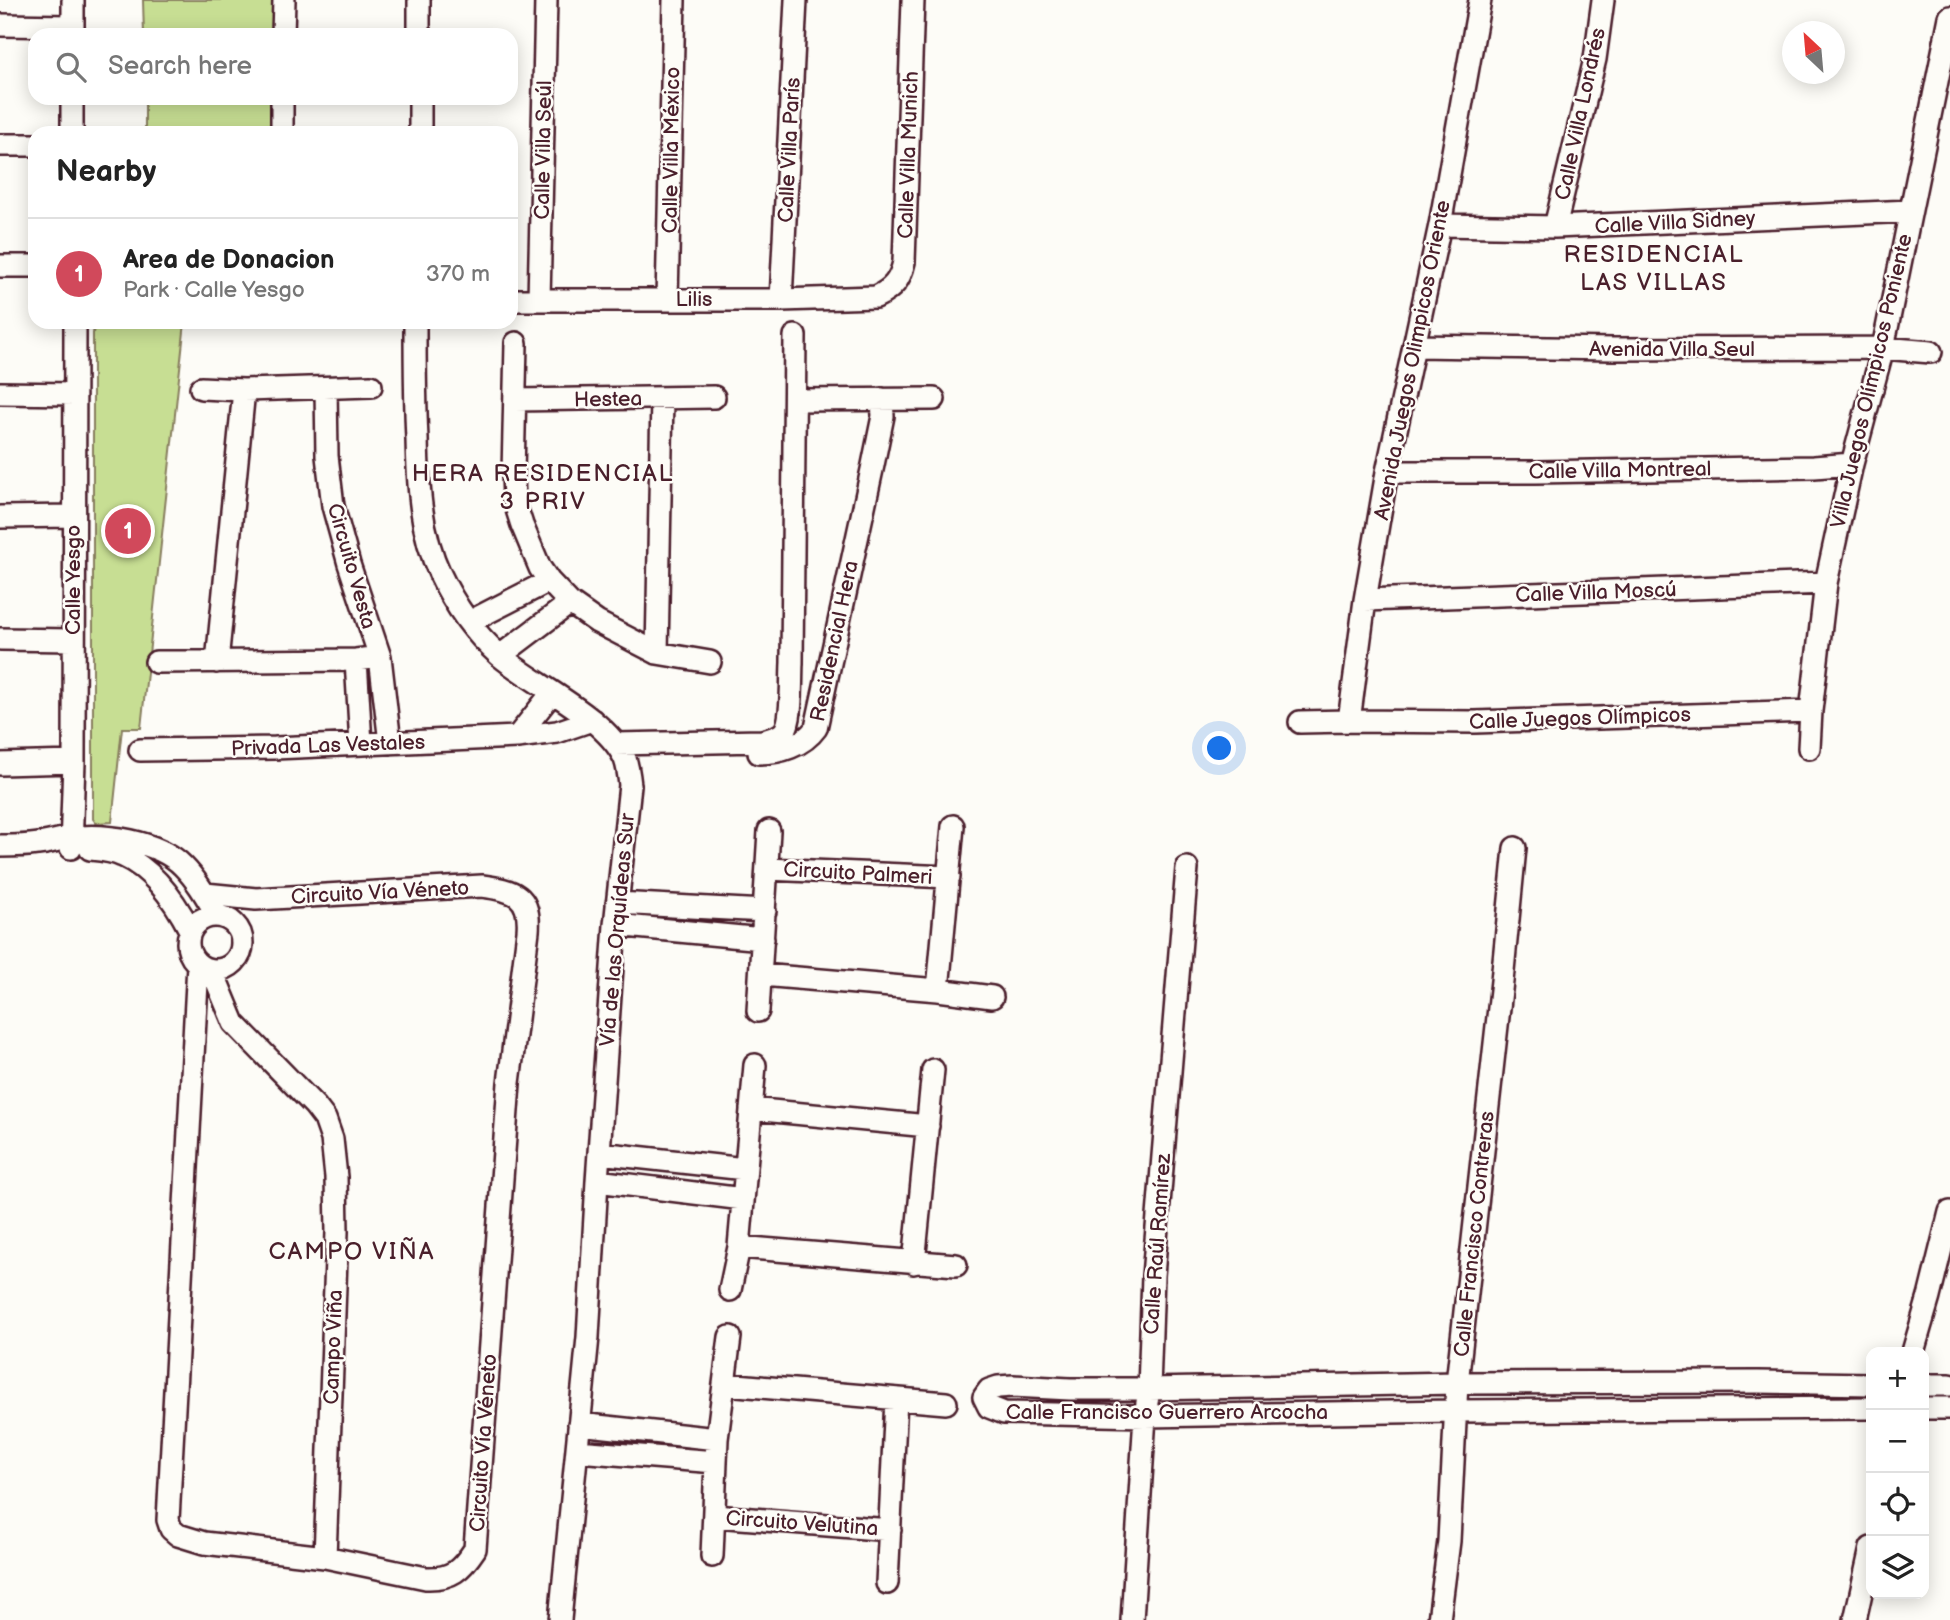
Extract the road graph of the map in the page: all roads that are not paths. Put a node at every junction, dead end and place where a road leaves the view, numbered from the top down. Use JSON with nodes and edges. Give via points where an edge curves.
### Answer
{"nodes":[{"id":1,"x":73,"y":0,"type":"edge"},
{"id":2,"x":284,"y":0,"type":"edge"},
{"id":3,"x":419,"y":0,"type":"edge"},
{"id":4,"x":546,"y":0,"type":"edge"},
{"id":5,"x":674,"y":0,"type":"edge"},
{"id":6,"x":796,"y":0,"type":"edge"},
{"id":7,"x":913,"y":0,"type":"edge"},
{"id":8,"x":1480,"y":0,"type":"edge"},
{"id":9,"x":1603,"y":0,"type":"edge"},
{"id":10,"x":1950,"y":17,"type":"edge"},
{"id":11,"x":0,"y":25,"type":"edge"},
{"id":12,"x":36,"y":28,"type":"edge"},
{"id":13,"x":73,"y":28,"type":"edge"},
{"id":14,"x":283,"y":28,"type":"edge"},
{"id":15,"x":419,"y":28,"type":"edge"},
{"id":16,"x":72,"y":105,"type":"edge"},
{"id":17,"x":282,"y":105,"type":"edge"},
{"id":18,"x":420,"y":105,"type":"edge"},
{"id":19,"x":72,"y":126,"type":"edge"},
{"id":20,"x":282,"y":126,"type":"edge"},
{"id":21,"x":420,"y":126,"type":"edge"},
{"id":22,"x":0,"y":145,"type":"edge"},
{"id":23,"x":28,"y":145,"type":"edge"},
{"id":24,"x":1910,"y":211,"type":"junction"},
{"id":25,"x":1440,"y":225,"type":"junction"},
{"id":26,"x":1555,"y":227,"type":"junction"},
{"id":27,"x":0,"y":266,"type":"edge"},
{"id":28,"x":28,"y":266,"type":"edge"},
{"id":29,"x":876,"y":297,"type":"joint"},
{"id":30,"x":539,"y":299,"type":"junction"},
{"id":31,"x":667,"y":299,"type":"junction"},
{"id":32,"x":518,"y":300,"type":"edge"},
{"id":33,"x":781,"y":300,"type":"junction"},
{"id":34,"x":75,"y":329,"type":"edge"},
{"id":35,"x":415,"y":329,"type":"edge"},
{"id":36,"x":795,"y":336,"type":"dead end"},
{"id":37,"x":516,"y":343,"type":"dead end"},
{"id":38,"x":1414,"y":346,"type":"junction"},
{"id":39,"x":1883,"y":348,"type":"junction"},
{"id":40,"x":1931,"y":352,"type":"dead end"},
{"id":41,"x":371,"y":386,"type":"dead end"},
{"id":42,"x":201,"y":388,"type":"dead end"},
{"id":43,"x":326,"y":388,"type":"junction"},
{"id":44,"x":244,"y":390,"type":"junction"},
{"id":45,"x":0,"y":393,"type":"edge"},
{"id":46,"x":74,"y":394,"type":"junction"},
{"id":47,"x":714,"y":397,"type":"dead end"},
{"id":48,"x":662,"y":398,"type":"junction"},
{"id":49,"x":882,"y":399,"type":"junction"},
{"id":50,"x":934,"y":399,"type":"dead end"},
{"id":51,"x":515,"y":400,"type":"junction"},
{"id":52,"x":795,"y":400,"type":"junction"},
{"id":53,"x":1852,"y":464,"type":"junction"},
{"id":54,"x":1387,"y":472,"type":"junction"},
{"id":55,"x":73,"y":516,"type":"junction"},
{"id":56,"x":0,"y":517,"type":"edge"},
{"id":57,"x":549,"y":581,"type":"junction"},
{"id":58,"x":1826,"y":583,"type":"junction"},
{"id":59,"x":1365,"y":600,"type":"junction"},
{"id":60,"x":570,"y":603,"type":"junction"},
{"id":61,"x":469,"y":622,"type":"junction"},
{"id":62,"x":0,"y":639,"type":"edge"},
{"id":63,"x":73,"y":640,"type":"junction"},
{"id":64,"x":657,"y":653,"type":"junction"},
{"id":65,"x":500,"y":656,"type":"junction"},
{"id":66,"x":380,"y":657,"type":"junction"},
{"id":67,"x":356,"y":660,"type":"junction"},
{"id":68,"x":156,"y":662,"type":"dead end"},
{"id":69,"x":217,"y":662,"type":"junction"},
{"id":70,"x":710,"y":662,"type":"dead end"},
{"id":71,"x":792,"y":663,"type":"junction"},
{"id":72,"x":828,"y":668,"type":"junction"},
{"id":73,"x":552,"y":693,"type":"junction"},
{"id":74,"x":1811,"y":711,"type":"junction"},
{"id":75,"x":592,"y":720,"type":"junction"},
{"id":76,"x":1349,"y":721,"type":"junction"},
{"id":77,"x":1300,"y":722,"type":"dead end"},
{"id":78,"x":517,"y":737,"type":"junction"},
{"id":79,"x":390,"y":743,"type":"junction"},
{"id":80,"x":361,"y":744,"type":"junction"},
{"id":81,"x":763,"y":747,"type":"junction"},
{"id":82,"x":1809,"y":748,"type":"dead end"},
{"id":83,"x":140,"y":750,"type":"dead end"},
{"id":84,"x":620,"y":750,"type":"junction"},
{"id":85,"x":74,"y":762,"type":"junction"},
{"id":86,"x":0,"y":764,"type":"edge"},
{"id":87,"x":953,"y":826,"type":"dead end"},
{"id":88,"x":769,"y":831,"type":"dead end"},
{"id":89,"x":71,"y":843,"type":"junction"},
{"id":90,"x":0,"y":846,"type":"edge"},
{"id":91,"x":1515,"y":848,"type":"dead end"},
{"id":92,"x":1187,"y":868,"type":"dead end"},
{"id":93,"x":767,"y":869,"type":"junction"},
{"id":94,"x":949,"y":877,"type":"junction"},
{"id":95,"x":205,"y":894,"type":"junction"},
{"id":96,"x":617,"y":903,"type":"junction"},
{"id":97,"x":765,"y":911,"type":"junction"},
{"id":98,"x":217,"y":915,"type":"junction"},
{"id":99,"x":615,"y":925,"type":"junction"},
{"id":100,"x":190,"y":930,"type":"junction"},
{"id":101,"x":763,"y":939,"type":"junction"},
{"id":102,"x":205,"y":967,"type":"junction"},
{"id":103,"x":762,"y":975,"type":"junction"},
{"id":104,"x":938,"y":990,"type":"junction"},
{"id":105,"x":992,"y":997,"type":"dead end"},
{"id":106,"x":758,"y":1011,"type":"dead end"},
{"id":107,"x":755,"y":1065,"type":"dead end"},
{"id":108,"x":933,"y":1070,"type":"dead end"},
{"id":109,"x":751,"y":1109,"type":"junction"},
{"id":110,"x":928,"y":1126,"type":"junction"},
{"id":111,"x":599,"y":1153,"type":"junction"},
{"id":112,"x":745,"y":1168,"type":"junction"},
{"id":113,"x":597,"y":1181,"type":"junction"},
{"id":114,"x":743,"y":1199,"type":"junction"},
{"id":115,"x":1950,"y":1212,"type":"edge"},
{"id":116,"x":739,"y":1247,"type":"junction"},
{"id":117,"x":914,"y":1263,"type":"junction"},
{"id":118,"x":956,"y":1265,"type":"dead end"},
{"id":119,"x":730,"y":1290,"type":"dead end"},
{"id":120,"x":730,"y":1337,"type":"dead end"},
{"id":121,"x":1914,"y":1347,"type":"edge"},
{"id":122,"x":1457,"y":1383,"type":"junction"},
{"id":123,"x":725,"y":1384,"type":"junction"},
{"id":124,"x":1866,"y":1384,"type":"edge"},
{"id":125,"x":1929,"y":1385,"type":"edge"},
{"id":126,"x":1950,"y":1385,"type":"edge"},
{"id":127,"x":1149,"y":1389,"type":"junction"},
{"id":128,"x":896,"y":1398,"type":"junction"},
{"id":129,"x":946,"y":1403,"type":"dead end"},
{"id":130,"x":1866,"y":1408,"type":"edge"},
{"id":131,"x":1929,"y":1408,"type":"edge"},
{"id":132,"x":1950,"y":1408,"type":"edge"},
{"id":133,"x":1455,"y":1411,"type":"junction"},
{"id":134,"x":1146,"y":1416,"type":"junction"},
{"id":135,"x":579,"y":1424,"type":"junction"},
{"id":136,"x":717,"y":1438,"type":"junction"},
{"id":137,"x":577,"y":1451,"type":"junction"},
{"id":138,"x":716,"y":1462,"type":"junction"},
{"id":139,"x":715,"y":1516,"type":"junction"},
{"id":140,"x":890,"y":1530,"type":"junction"},
{"id":141,"x":712,"y":1556,"type":"dead end"},
{"id":142,"x":325,"y":1557,"type":"junction"},
{"id":143,"x":1866,"y":1570,"type":"edge"},
{"id":144,"x":887,"y":1583,"type":"dead end"},
{"id":145,"x":560,"y":1620,"type":"edge"},
{"id":146,"x":1132,"y":1620,"type":"edge"},
{"id":147,"x":1439,"y":1620,"type":"edge"},
{"id":148,"x":1855,"y":1620,"type":"edge"}],
"edges":[{"from":1,"to":13,"type":"street"},
{"from":2,"to":14,"type":"street"},
{"from":3,"to":15,"type":"street"},
{"from":4,"to":30,"type":"street","name":"Calle Villa Seúl"},
{"from":5,"to":31,"type":"street","name":"Calle Villa México"},
{"from":6,"to":33,"type":"street","name":"Calle Villa París"},
{"from":7,"to":29,"type":"street","name":"Calle Villa Munich","via":[[904,262],[896,283]]},
{"from":8,"to":25,"type":"street","name":"Avenida Juegos Olimpicos Oriente"},
{"from":9,"to":26,"type":"street","name":"Calle Villa Londrés","via":[[1595,59]]},
{"from":10,"to":24,"type":"street","name":"Villa Juegos Olímpicos Poniente"},
{"from":11,"to":12,"type":"street"},
{"from":16,"to":19,"type":"street"},
{"from":17,"to":20,"type":"street"},
{"from":18,"to":21,"type":"street"},
{"from":22,"to":23,"type":"street"},
{"from":24,"to":26,"type":"street","name":"Calle Villa Sidney"},
{"from":24,"to":39,"type":"street","name":"Villa Juegos Olímpicos Poniente"},
{"from":25,"to":26,"type":"street","name":"Calle Villa Sidney"},
{"from":25,"to":38,"type":"street","name":"Avenida Juegos Olimpicos Oriente"},
{"from":27,"to":28,"type":"street"},
{"from":29,"to":33,"type":"street","name":"Lilis"},
{"from":30,"to":31,"type":"street","name":"Lilis"},
{"from":30,"to":32,"type":"street","name":"Lilis"},
{"from":31,"to":33,"type":"street","name":"Lilis"},
{"from":34,"to":46,"type":"street","name":"Calle Yesgo"},
{"from":35,"to":61,"type":"street","via":[[418,485],[426,538],[438,572]]},
{"from":36,"to":52,"type":"street","name":"Residencial Hera"},
{"from":37,"to":51,"type":"street"},
{"from":38,"to":39,"type":"street","name":"Avenida Villa Seul"},
{"from":38,"to":54,"type":"street","name":"Avenida Juegos Olimpicos Oriente"},
{"from":39,"to":40,"type":"street","name":"Avenida Villa Seul"},
{"from":39,"to":53,"type":"street","name":"Villa Juegos Olímpicos Poniente"},
{"from":41,"to":43,"type":"street"},
{"from":42,"to":44,"type":"street"},
{"from":43,"to":44,"type":"street"},
{"from":43,"to":66,"type":"street","name":"Circuito Vesta","via":[[332,506]]},
{"from":44,"to":69,"type":"street"},
{"from":45,"to":46,"type":"street"},
{"from":46,"to":55,"type":"street","name":"Calle Yesgo"},
{"from":47,"to":48,"type":"street"},
{"from":48,"to":51,"type":"street","name":"Hestea"},
{"from":48,"to":64,"type":"street","name":"Hestea"},
{"from":49,"to":50,"type":"street"},
{"from":49,"to":52,"type":"street"},
{"from":49,"to":72,"type":"street","name":"Residencial Hera","via":[[883,416]]},
{"from":51,"to":57,"type":"street","via":[[514,500],[531,550]]},
{"from":52,"to":71,"type":"street","name":"Residencial Hera"},
{"from":53,"to":54,"type":"street","name":"Calle Villa Montreal"},
{"from":53,"to":58,"type":"street","name":"Villa Juegos Olímpicos Poniente"},
{"from":54,"to":59,"type":"street","name":"Avenida Juegos Olimpicos Oriente"},
{"from":55,"to":56,"type":"street"},
{"from":55,"to":63,"type":"street","name":"Calle Yesgo"},
{"from":57,"to":60,"type":"street"},
{"from":57,"to":61,"type":"street"},
{"from":58,"to":59,"type":"street","name":"Calle Villa Moscú"},
{"from":58,"to":74,"type":"street","name":"Villa Juegos Olímpicos Poniente"},
{"from":59,"to":76,"type":"street","name":"Avenida Juegos Olimpicos Oriente"},
{"from":60,"to":64,"type":"street"},
{"from":60,"to":65,"type":"street"},
{"from":61,"to":65,"type":"street"},
{"from":62,"to":63,"type":"street"},
{"from":63,"to":85,"type":"street","name":"Calle Yesgo"},
{"from":64,"to":70,"type":"street"},
{"from":65,"to":73,"type":"street"},
{"from":66,"to":67,"type":"street"},
{"from":66,"to":79,"type":"street","name":"Circuito Vesta"},
{"from":67,"to":69,"type":"street"},
{"from":67,"to":80,"type":"street"},
{"from":68,"to":69,"type":"street"},
{"from":71,"to":72,"type":"street"},
{"from":71,"to":81,"type":"street","name":"Residencial Hera","via":[[788,724]]},
{"from":72,"to":81,"type":"street","name":"Residencial Hera","via":[[813,733],[788,748]]},
{"from":73,"to":75,"type":"street"},
{"from":73,"to":78,"type":"street"},
{"from":74,"to":76,"type":"street","name":"Calle Juegos Olímpicos","via":[[1475,722]]},
{"from":74,"to":82,"type":"street","name":"Villa Juegos Olímpicos Poniente"},
{"from":75,"to":78,"type":"street","name":"Privada Las Vestales","via":[[557,732]]},
{"from":75,"to":84,"type":"street"},
{"from":76,"to":77,"type":"street","name":"Calle Juegos Olímpicos"},
{"from":78,"to":79,"type":"street","name":"Privada Las Vestales"},
{"from":79,"to":80,"type":"street","name":"Privada Las Vestales"},
{"from":80,"to":83,"type":"street","name":"Privada Las Vestales"},
{"from":81,"to":84,"type":"street","name":"Residencial Hera"},
{"from":84,"to":96,"type":"street","name":"Vía de las Orquídeas Sur","via":[[630,785]]},
{"from":85,"to":86,"type":"street"},
{"from":85,"to":89,"type":"street","name":"Calle Yesgo"},
{"from":87,"to":94,"type":"street","name":"Circuito Palmeri"},
{"from":88,"to":93,"type":"street","name":"Circuito Palmeri"},
{"from":89,"to":90,"type":"street"},
{"from":89,"to":95,"type":"street","via":[[124,840],[155,847],[183,866]]},
{"from":89,"to":100,"type":"street","via":[[113,852],[137,864],[175,902]]},
{"from":91,"to":122,"type":"street","name":"Calle Francisco Contreras"},
{"from":92,"to":127,"type":"street","name":"Calle Raúl Ramírez","via":[[1153,1276]]},
{"from":93,"to":94,"type":"street","name":"Circuito Palmeri"},
{"from":93,"to":97,"type":"street","name":"Circuito Palmeri"},
{"from":94,"to":104,"type":"street","name":"Circuito Palmeri"},
{"from":95,"to":98,"type":"street"},
{"from":95,"to":142,"type":"street","name":"Circuito Vía Véneto","via":[[256,899],[482,886],[515,894],[523,900],[529,916],[509,1083],[475,1549],[457,1570],[442,1578]]},
{"from":96,"to":97,"type":"street"},
{"from":96,"to":99,"type":"street","name":"Vía de las Orquídeas Sur"},
{"from":97,"to":101,"type":"street","name":"Circuito Palmeri"},
{"from":98,"to":100,"type":"street","via":[[201,919]]},
{"from":98,"to":102,"type":"street","via":[[238,928],[242,948],[231,965]]},
{"from":99,"to":101,"type":"street"},
{"from":99,"to":111,"type":"street","name":"Vía de las Orquídeas Sur"},
{"from":100,"to":102,"type":"street","via":[[191,957]]},
{"from":101,"to":103,"type":"street","name":"Circuito Palmeri"},
{"from":102,"to":142,"type":"street","name":"Campo Viña","via":[[234,1023],[315,1106],[332,1139],[337,1232]]},
{"from":102,"to":142,"type":"street","name":"Circuito Vía Véneto","via":[[168,1520],[174,1532],[204,1543]]},
{"from":103,"to":104,"type":"street"},
{"from":103,"to":106,"type":"street","name":"Circuito Palmeri"},
{"from":104,"to":105,"type":"street"},
{"from":107,"to":109,"type":"street"},
{"from":108,"to":110,"type":"street"},
{"from":109,"to":110,"type":"street"},
{"from":109,"to":112,"type":"street"},
{"from":110,"to":117,"type":"street"},
{"from":111,"to":112,"type":"street"},
{"from":111,"to":113,"type":"street","name":"Vía de las Orquídeas Sur"},
{"from":112,"to":114,"type":"street"},
{"from":113,"to":114,"type":"street"},
{"from":113,"to":135,"type":"street","name":"Vía de las Orquídeas Sur","via":[[589,1337]]},
{"from":114,"to":116,"type":"street"},
{"from":115,"to":121,"type":"street"},
{"from":116,"to":117,"type":"street"},
{"from":116,"to":119,"type":"street"},
{"from":117,"to":118,"type":"street"},
{"from":120,"to":123,"type":"street","name":"Circuito Velutina"},
{"from":122,"to":124,"type":"street","name":"Calle Francisco Guerrero Arcocha"},
{"from":122,"to":127,"type":"street","name":"Calle Francisco Guerrero Arcocha"},
{"from":122,"to":133,"type":"street","name":"Calle Francisco Contreras"},
{"from":123,"to":128,"type":"street"},
{"from":123,"to":136,"type":"street","name":"Circuito Velutina"},
{"from":125,"to":126,"type":"street"},
{"from":127,"to":134,"type":"street","name":"Calle Raúl Ramírez"},
{"from":127,"to":134,"type":"street","name":"Calle Francisco Guerrero Arcocha","via":[[998,1387],[984,1397],[989,1407],[1004,1413]]},
{"from":128,"to":129,"type":"street"},
{"from":128,"to":140,"type":"street","name":"Circuito Velutina"},
{"from":130,"to":133,"type":"street","name":"Calle Francisco Guerrero Arcocha"},
{"from":131,"to":132,"type":"street"},
{"from":133,"to":134,"type":"street","name":"Calle Francisco Guerrero Arcocha"},
{"from":133,"to":147,"type":"street","name":"Calle Francisco Contreras","via":[[1449,1541]]},
{"from":134,"to":146,"type":"street","name":"Calle Raúl Ramírez"},
{"from":135,"to":136,"type":"street"},
{"from":135,"to":137,"type":"street","name":"Vía de las Orquídeas Sur"},
{"from":136,"to":138,"type":"street","name":"Circuito Velutina"},
{"from":137,"to":138,"type":"street"},
{"from":137,"to":145,"type":"street","name":"Vía de las Orquídeas Sur"},
{"from":138,"to":139,"type":"street","name":"Circuito Velutina"},
{"from":139,"to":140,"type":"street","name":"Circuito Velutina"},
{"from":139,"to":141,"type":"street","name":"Circuito Velutina"},
{"from":140,"to":144,"type":"street","name":"Circuito Velutina"},
{"from":143,"to":148,"type":"street"}]}
